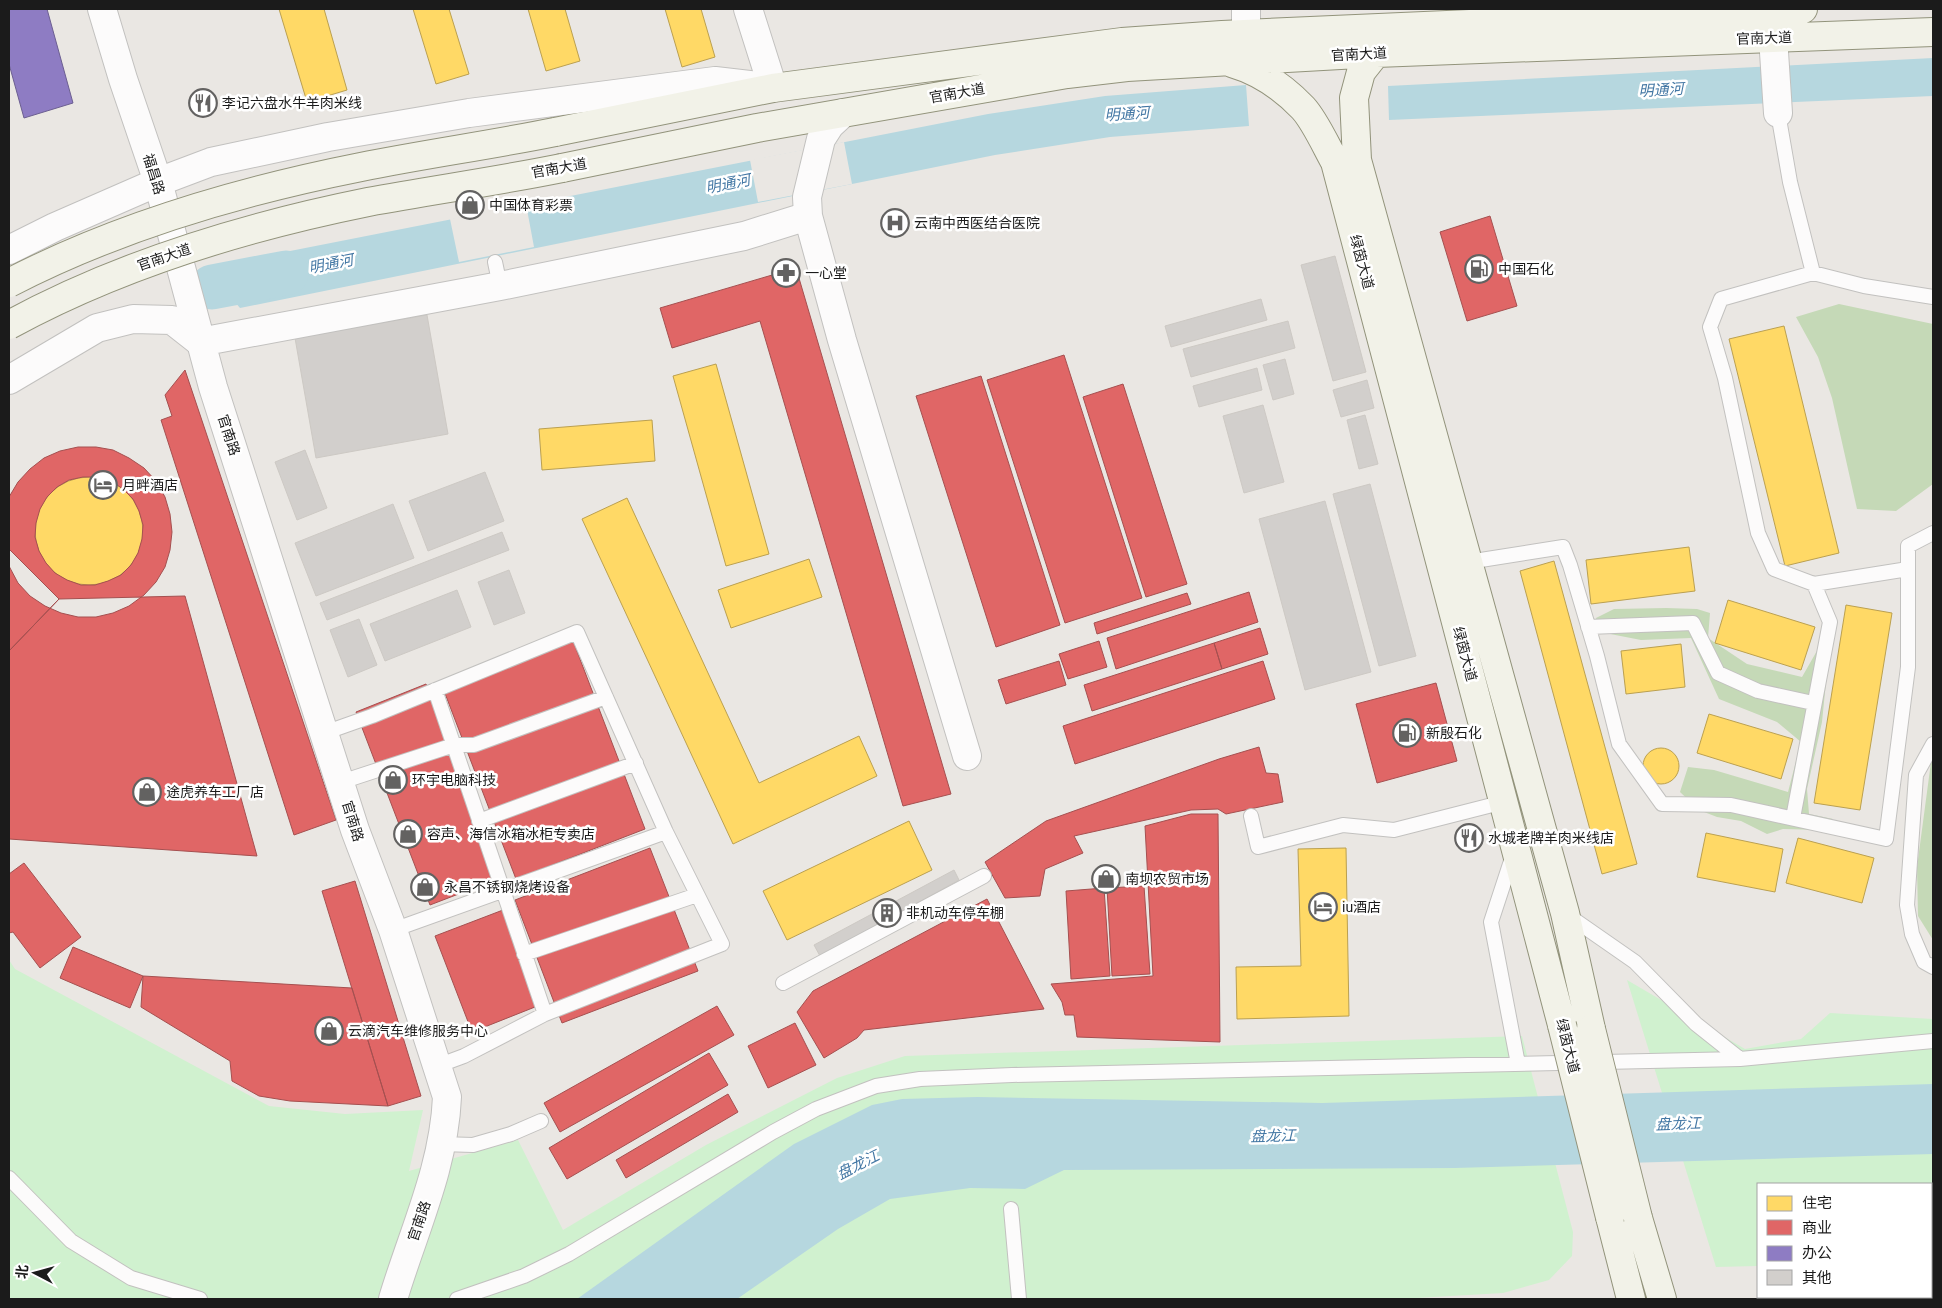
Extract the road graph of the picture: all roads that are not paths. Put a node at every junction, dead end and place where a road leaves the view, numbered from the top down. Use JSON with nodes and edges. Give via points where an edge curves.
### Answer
{"nodes":[{"id":1,"x":102,"y":9,"type":"edge"},
{"id":2,"x":748,"y":9,"type":"edge"},
{"id":3,"x":1803,"y":9,"type":"edge"},
{"id":4,"x":1246,"y":21,"type":"edge"},
{"id":5,"x":1933,"y":32,"type":"edge"},
{"id":6,"x":1773,"y":37,"type":"junction"},
{"id":7,"x":1376,"y":52,"type":"junction"},
{"id":8,"x":1223,"y":60,"type":"junction"},
{"id":9,"x":774,"y":88,"type":"junction"},
{"id":10,"x":844,"y":113,"type":"junction"},
{"id":11,"x":1778,"y":113,"type":"joint"},
{"id":12,"x":158,"y":182,"type":"junction"},
{"id":13,"x":808,"y":207,"type":"junction"},
{"id":14,"x":9,"y":250,"type":"edge"},
{"id":15,"x":1813,"y":273,"type":"junction"},
{"id":16,"x":9,"y":283,"type":"edge"},
{"id":17,"x":1933,"y":297,"type":"edge"},
{"id":18,"x":9,"y":325,"type":"edge"},
{"id":19,"x":200,"y":342,"type":"junction"},
{"id":20,"x":9,"y":380,"type":"edge"},
{"id":21,"x":1933,"y":533,"type":"edge"},
{"id":22,"x":1468,"y":562,"type":"junction"},
{"id":23,"x":1908,"y":569,"type":"junction"},
{"id":24,"x":1814,"y":584,"type":"junction"},
{"id":25,"x":1588,"y":627,"type":"junction"},
{"id":26,"x":435,"y":690,"type":"junction"},
{"id":27,"x":606,"y":697,"type":"junction"},
{"id":28,"x":1813,"y":703,"type":"junction"},
{"id":29,"x":324,"y":733,"type":"junction"},
{"id":30,"x":1933,"y":744,"type":"edge"},
{"id":31,"x":454,"y":745,"type":"junction"},
{"id":32,"x":967,"y":756,"type":"dead end"},
{"id":33,"x":636,"y":763,"type":"junction"},
{"id":34,"x":341,"y":782,"type":"junction"},
{"id":35,"x":1504,"y":802,"type":"junction"},
{"id":36,"x":1251,"y":816,"type":"dead end"},
{"id":37,"x":1793,"y":818,"type":"junction"},
{"id":38,"x":480,"y":821,"type":"junction"},
{"id":39,"x":666,"y":832,"type":"junction"},
{"id":40,"x":1516,"y":846,"type":"junction"},
{"id":41,"x":984,"y":876,"type":"dead end"},
{"id":42,"x":503,"y":890,"type":"junction"},
{"id":43,"x":697,"y":895,"type":"junction"},
{"id":44,"x":1564,"y":913,"type":"junction"},
{"id":45,"x":393,"y":930,"type":"junction"},
{"id":46,"x":524,"y":954,"type":"junction"},
{"id":47,"x":1933,"y":967,"type":"edge"},
{"id":48,"x":783,"y":983,"type":"dead end"},
{"id":49,"x":545,"y":1014,"type":"junction"},
{"id":50,"x":1933,"y":1041,"type":"edge"},
{"id":51,"x":1740,"y":1059,"type":"junction"},
{"id":52,"x":1518,"y":1064,"type":"junction"},
{"id":53,"x":437,"y":1066,"type":"junction"},
{"id":54,"x":541,"y":1121,"type":"dead end"},
{"id":55,"x":441,"y":1144,"type":"junction"},
{"id":56,"x":9,"y":1178,"type":"edge"},
{"id":57,"x":1012,"y":1209,"type":"dead end"},
{"id":58,"x":200,"y":1299,"type":"edge"},
{"id":59,"x":393,"y":1299,"type":"edge"},
{"id":60,"x":457,"y":1299,"type":"edge"},
{"id":61,"x":1019,"y":1299,"type":"edge"},
{"id":62,"x":1631,"y":1299,"type":"edge"},
{"id":63,"x":1662,"y":1299,"type":"edge"}],
"edges":[{"from":1,"to":12,"type":"street","name":"福昌路"},
{"from":2,"to":9,"type":"street"},
{"from":3,"to":4,"type":"main road","name":"官南大道"},
{"from":4,"to":9,"type":"main road","name":"官南大道","via":[[1122,42]]},
{"from":5,"to":6,"type":"main road","name":"官南大道"},
{"from":6,"to":7,"type":"main road","name":"官南大道"},
{"from":6,"to":11,"type":"street"},
{"from":7,"to":8,"type":"main road","name":"官南大道"},
{"from":7,"to":22,"type":"main road","name":"绿茵大道","via":[[1361,72],[1354,98],[1357,160]]},
{"from":8,"to":10,"type":"main road","name":"官南大道","via":[[1067,74]]},
{"from":8,"to":35,"type":"main road","name":"绿茵大道","via":[[1248,67],[1270,80],[1304,109],[1336,162]]},
{"from":9,"to":12,"type":"street","via":[[715,81],[469,113],[328,137],[220,160]]},
{"from":9,"to":16,"type":"main road","name":"官南大道","bridge":true,"via":[[289,183],[220,201],[115,236]]},
{"from":10,"to":13,"type":"street","via":[[830,124],[821,139]]},
{"from":10,"to":18,"type":"main road","name":"官南大道","bridge":true,"via":[[298,218],[162,257],[102,280]]},
{"from":11,"to":15,"type":"lane","via":[[1790,182]]},
{"from":12,"to":14,"type":"street"},
{"from":12,"to":19,"type":"street","name":"福昌路"},
{"from":13,"to":19,"type":"street","via":[[744,236],[498,274]]},
{"from":13,"to":32,"type":"street","via":[[842,340]]},
{"from":15,"to":17,"type":"lane","via":[[1864,286]]},
{"from":15,"to":24,"type":"lane","via":[[1721,299],[1710,327],[1725,378],[1758,533],[1774,569]]},
{"from":19,"to":20,"type":"street","via":[[172,320],[133,319],[97,328]]},
{"from":19,"to":29,"type":"street","name":"官南路"},
{"from":21,"to":23,"type":"lane","via":[[1908,546]]},
{"from":22,"to":25,"type":"lane","via":[[1563,547]]},
{"from":22,"to":44,"type":"main road","name":"绿茵大道"},
{"from":23,"to":24,"type":"lane"},
{"from":23,"to":37,"type":"lane","via":[[1908,667],[1886,839]]},
{"from":24,"to":28,"type":"lane","via":[[1830,622]]},
{"from":25,"to":28,"type":"lane","via":[[1693,623],[1718,673],[1758,691]]},
{"from":25,"to":37,"type":"lane","via":[[1619,744],[1662,804],[1731,805]]},
{"from":26,"to":27,"type":"lane","via":[[577,632]]},
{"from":26,"to":29,"type":"lane"},
{"from":26,"to":31,"type":"lane"},
{"from":27,"to":31,"type":"lane","via":[[474,745]]},
{"from":27,"to":33,"type":"lane"},
{"from":28,"to":37,"type":"lane"},
{"from":29,"to":34,"type":"street","name":"官南路"},
{"from":30,"to":47,"type":"lane","via":[[1916,775],[1907,905],[1912,934],[1924,962]]},
{"from":31,"to":34,"type":"lane"},
{"from":31,"to":38,"type":"lane"},
{"from":33,"to":38,"type":"lane"},
{"from":33,"to":39,"type":"lane"},
{"from":34,"to":45,"type":"street","name":"官南路","via":[[364,857]]},
{"from":35,"to":36,"type":"lane","via":[[1394,830],[1343,825],[1258,846]]},
{"from":35,"to":40,"type":"main road","name":"绿茵大道"},
{"from":38,"to":42,"type":"lane"},
{"from":39,"to":42,"type":"lane"},
{"from":39,"to":43,"type":"lane"},
{"from":40,"to":52,"type":"lane","via":[[1491,922]]},
{"from":40,"to":62,"type":"main road","name":"绿茵大道","bridge":true},
{"from":41,"to":48,"type":"lane"},
{"from":42,"to":45,"type":"lane"},
{"from":42,"to":46,"type":"lane"},
{"from":43,"to":46,"type":"lane"},
{"from":43,"to":49,"type":"lane","via":[[722,944]]},
{"from":44,"to":51,"type":"lane","via":[[1635,962],[1696,1024]]},
{"from":44,"to":63,"type":"main road","name":"绿茵大道","bridge":true,"via":[[1638,1218]]},
{"from":45,"to":53,"type":"street","name":"官南路"},
{"from":46,"to":49,"type":"lane"},
{"from":49,"to":53,"type":"lane","via":[[464,1056]]},
{"from":50,"to":51,"type":"lane"},
{"from":51,"to":52,"type":"lane"},
{"from":52,"to":60,"type":"lane","via":[[1012,1074],[920,1079],[876,1086],[816,1109],[772,1132],[569,1254],[524,1276]]},
{"from":53,"to":55,"type":"street","name":"官南路","via":[[447,1097]]},
{"from":54,"to":55,"type":"lane","via":[[473,1145]]},
{"from":55,"to":59,"type":"street","name":"官南路","via":[[437,1168]]},
{"from":56,"to":58,"type":"lane","via":[[72,1241],[131,1278]]},
{"from":57,"to":61,"type":"lane"}]}
